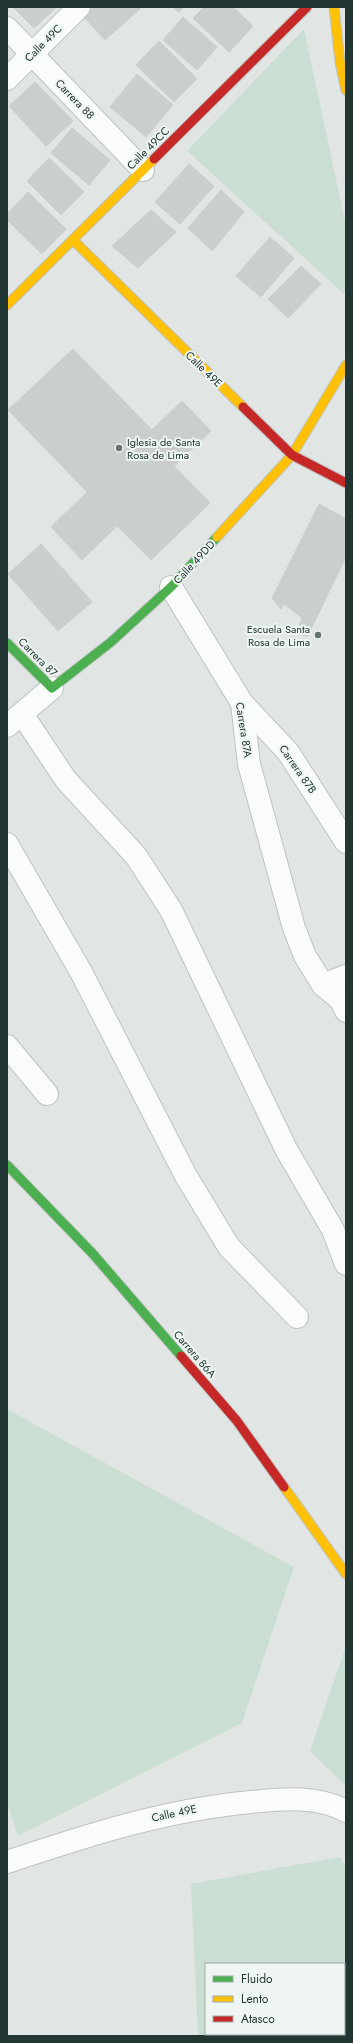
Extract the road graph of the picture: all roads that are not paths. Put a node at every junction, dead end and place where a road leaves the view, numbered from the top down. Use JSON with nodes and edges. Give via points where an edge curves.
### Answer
{"nodes":[{"id":1,"x":79,"y":7,"type":"edge"},
{"id":2,"x":307,"y":7,"type":"edge"},
{"id":3,"x":334,"y":7,"type":"edge"},
{"id":4,"x":7,"y":28,"type":"edge"},
{"id":5,"x":32,"y":54,"type":"junction"},
{"id":6,"x":7,"y":79,"type":"edge"},
{"id":7,"x":346,"y":90,"type":"edge"},
{"id":8,"x":143,"y":170,"type":"junction"},
{"id":9,"x":73,"y":240,"type":"junction"},
{"id":10,"x":7,"y":305,"type":"edge"},
{"id":11,"x":346,"y":365,"type":"edge"},
{"id":12,"x":292,"y":455,"type":"junction"},
{"id":13,"x":346,"y":483,"type":"edge"},
{"id":14,"x":171,"y":587,"type":"junction"},
{"id":15,"x":7,"y":642,"type":"edge"},
{"id":16,"x":52,"y":688,"type":"junction"},
{"id":17,"x":242,"y":703,"type":"junction"},
{"id":18,"x":15,"y":720,"type":"edge"},
{"id":19,"x":345,"y":842,"type":"edge"},
{"id":20,"x":7,"y":844,"type":"edge"},
{"id":21,"x":346,"y":976,"type":"edge"},
{"id":22,"x":323,"y":985,"type":"junction"},
{"id":23,"x":346,"y":1011,"type":"edge"},
{"id":24,"x":7,"y":1046,"type":"edge"},
{"id":25,"x":47,"y":1094,"type":"dead end"},
{"id":26,"x":7,"y":1165,"type":"edge"},
{"id":27,"x":346,"y":1264,"type":"edge"},
{"id":28,"x":297,"y":1317,"type":"dead end"},
{"id":29,"x":346,"y":1574,"type":"edge"},
{"id":30,"x":346,"y":1811,"type":"edge"},
{"id":31,"x":7,"y":1862,"type":"edge"}],
"edges":[{"from":1,"to":5,"type":"street","name":"Calle 49C"},
{"from":2,"to":8,"type":"street","name":"Calle 49CC"},
{"from":3,"to":7,"type":"street"},
{"from":4,"to":5,"type":"street","name":"Carrera 88"},
{"from":5,"to":6,"type":"street","name":"Calle 49C"},
{"from":5,"to":8,"type":"street","name":"Carrera 88"},
{"from":8,"to":9,"type":"street","name":"Calle 49CC"},
{"from":9,"to":10,"type":"street","name":"Calle 49CC"},
{"from":9,"to":12,"type":"street","name":"Calle 49E"},
{"from":11,"to":12,"type":"street","name":"Calle 49DD"},
{"from":12,"to":13,"type":"street","name":"Calle 49E"},
{"from":12,"to":14,"type":"street","name":"Calle 49DD"},
{"from":14,"to":16,"type":"street","name":"Calle 49DD","via":[[111,642]]},
{"from":14,"to":17,"type":"street","name":"Carrera 87A"},
{"from":15,"to":16,"type":"street","name":"Carrera 87"},
{"from":16,"to":18,"type":"street","name":"Calle 49DD"},
{"from":17,"to":19,"type":"street","name":"Carrera 87B","via":[[288,752]]},
{"from":17,"to":22,"type":"street","name":"Carrera 87A","via":[[249,764],[294,928],[305,956]]},
{"from":18,"to":27,"type":"street","via":[[136,856],[171,910],[286,1149],[333,1230]]},
{"from":20,"to":28,"type":"street","via":[[81,972],[186,1176],[228,1247]]},
{"from":21,"to":22,"type":"street"},
{"from":22,"to":23,"type":"street","name":"Carrera 87A","via":[[341,1000]]},
{"from":24,"to":25,"type":"street"},
{"from":26,"to":29,"type":"street","name":"Carrera 86A","via":[[93,1254],[238,1421]]},
{"from":30,"to":31,"type":"street","name":"Calle 49E","via":[[320,1801],[289,1798],[189,1809],[118,1827]]}]}
